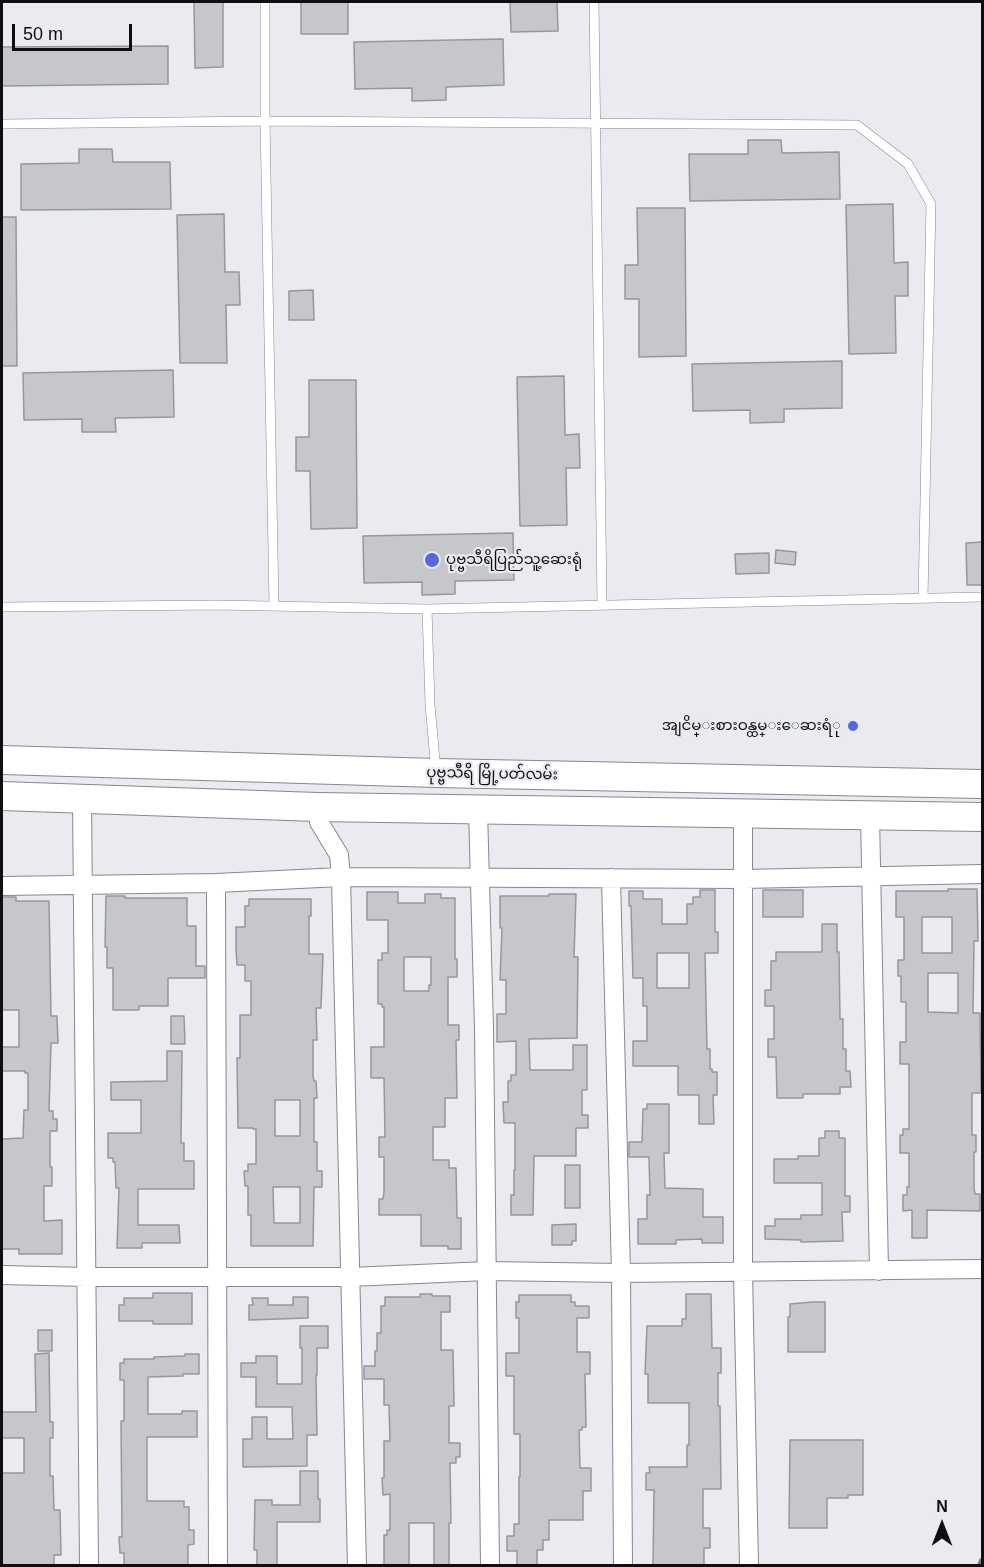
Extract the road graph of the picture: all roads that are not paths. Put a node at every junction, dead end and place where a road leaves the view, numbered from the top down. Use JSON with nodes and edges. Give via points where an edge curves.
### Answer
{"nodes":[{"id":1,"x":265,"y":2,"type":"edge"},
{"id":2,"x":594,"y":2,"type":"edge"},
{"id":3,"x":265,"y":121,"type":"junction"},
{"id":4,"x":596,"y":123,"type":"junction"},
{"id":5,"x":2,"y":124,"type":"edge"},
{"id":6,"x":982,"y":597,"type":"edge"},
{"id":7,"x":923,"y":598,"type":"junction"},
{"id":8,"x":602,"y":604,"type":"junction"},
{"id":9,"x":274,"y":606,"type":"junction"},
{"id":10,"x":2,"y":607,"type":"edge"},
{"id":11,"x":427,"y":609,"type":"junction"},
{"id":12,"x":2,"y":760,"type":"edge"},
{"id":13,"x":436,"y":773,"type":"junction"},
{"id":14,"x":982,"y":784,"type":"edge"},
{"id":15,"x":2,"y":796,"type":"edge"},
{"id":16,"x":82,"y":799,"type":"junction"},
{"id":17,"x":317,"y":807,"type":"junction"},
{"id":18,"x":478,"y":810,"type":"junction"},
{"id":19,"x":743,"y":813,"type":"junction"},
{"id":20,"x":870,"y":815,"type":"junction"},
{"id":21,"x":982,"y":817,"type":"edge"},
{"id":22,"x":982,"y":874,"type":"edge"},
{"id":23,"x":871,"y":876,"type":"junction"},
{"id":24,"x":341,"y":877,"type":"junction"},
{"id":25,"x":480,"y":877,"type":"junction"},
{"id":26,"x":611,"y":878,"type":"junction"},
{"id":27,"x":743,"y":879,"type":"junction"},
{"id":28,"x":216,"y":883,"type":"junction"},
{"id":29,"x":83,"y":885,"type":"junction"},
{"id":30,"x":2,"y":886,"type":"edge"},
{"id":31,"x":982,"y":1269,"type":"edge"},
{"id":32,"x":879,"y":1270,"type":"junction"},
{"id":33,"x":487,"y":1271,"type":"junction"},
{"id":34,"x":743,"y":1272,"type":"junction"},
{"id":35,"x":621,"y":1273,"type":"junction"},
{"id":36,"x":2,"y":1275,"type":"edge"},
{"id":37,"x":87,"y":1277,"type":"junction"},
{"id":38,"x":218,"y":1277,"type":"junction"},
{"id":39,"x":351,"y":1277,"type":"junction"},
{"id":40,"x":89,"y":1566,"type":"edge"},
{"id":41,"x":218,"y":1566,"type":"edge"},
{"id":42,"x":357,"y":1566,"type":"edge"},
{"id":43,"x":490,"y":1566,"type":"edge"},
{"id":44,"x":623,"y":1566,"type":"edge"},
{"id":45,"x":749,"y":1566,"type":"edge"}],
"edges":[{"from":1,"to":3,"type":"lane"},
{"from":2,"to":4,"type":"lane"},
{"from":3,"to":4,"type":"lane"},
{"from":3,"to":5,"type":"lane"},
{"from":3,"to":9,"type":"lane"},
{"from":4,"to":7,"type":"lane","via":[[857,125],[908,164],[931,204]]},
{"from":4,"to":8,"type":"lane"},
{"from":6,"to":7,"type":"lane"},
{"from":7,"to":8,"type":"lane"},
{"from":8,"to":11,"type":"lane"},
{"from":9,"to":10,"type":"lane"},
{"from":9,"to":11,"type":"lane"},
{"from":11,"to":13,"type":"lane"},
{"from":12,"to":13,"type":"main road","name":"ပုဗ္ဗသီရိ မြို့ပတ်လမ်း"},
{"from":13,"to":14,"type":"main road","name":"ပုဗ္ဗသီရိ မြို့ပတ်လမ်း"},
{"from":15,"to":16,"type":"main road"},
{"from":16,"to":17,"type":"main road"},
{"from":16,"to":29,"type":"street"},
{"from":17,"to":18,"type":"main road"},
{"from":17,"to":24,"type":"street","via":[[319,822],[339,855]]},
{"from":18,"to":19,"type":"main road"},
{"from":18,"to":25,"type":"street"},
{"from":19,"to":20,"type":"main road"},
{"from":19,"to":27,"type":"street"},
{"from":20,"to":21,"type":"main road"},
{"from":20,"to":23,"type":"street"},
{"from":22,"to":23,"type":"street"},
{"from":23,"to":27,"type":"street"},
{"from":23,"to":32,"type":"street"},
{"from":24,"to":25,"type":"street"},
{"from":24,"to":28,"type":"street"},
{"from":24,"to":39,"type":"street"},
{"from":25,"to":26,"type":"street"},
{"from":25,"to":33,"type":"street"},
{"from":26,"to":27,"type":"street"},
{"from":26,"to":35,"type":"street"},
{"from":27,"to":34,"type":"street"},
{"from":28,"to":29,"type":"street"},
{"from":28,"to":38,"type":"street"},
{"from":29,"to":30,"type":"street"},
{"from":29,"to":37,"type":"street"},
{"from":31,"to":32,"type":"street"},
{"from":32,"to":34,"type":"street"},
{"from":33,"to":35,"type":"street"},
{"from":33,"to":39,"type":"street"},
{"from":33,"to":43,"type":"street"},
{"from":34,"to":35,"type":"street"},
{"from":34,"to":45,"type":"street"},
{"from":35,"to":44,"type":"street"},
{"from":36,"to":37,"type":"street"},
{"from":37,"to":38,"type":"street"},
{"from":37,"to":40,"type":"street"},
{"from":38,"to":39,"type":"street"},
{"from":38,"to":41,"type":"street"},
{"from":39,"to":42,"type":"street"}]}
